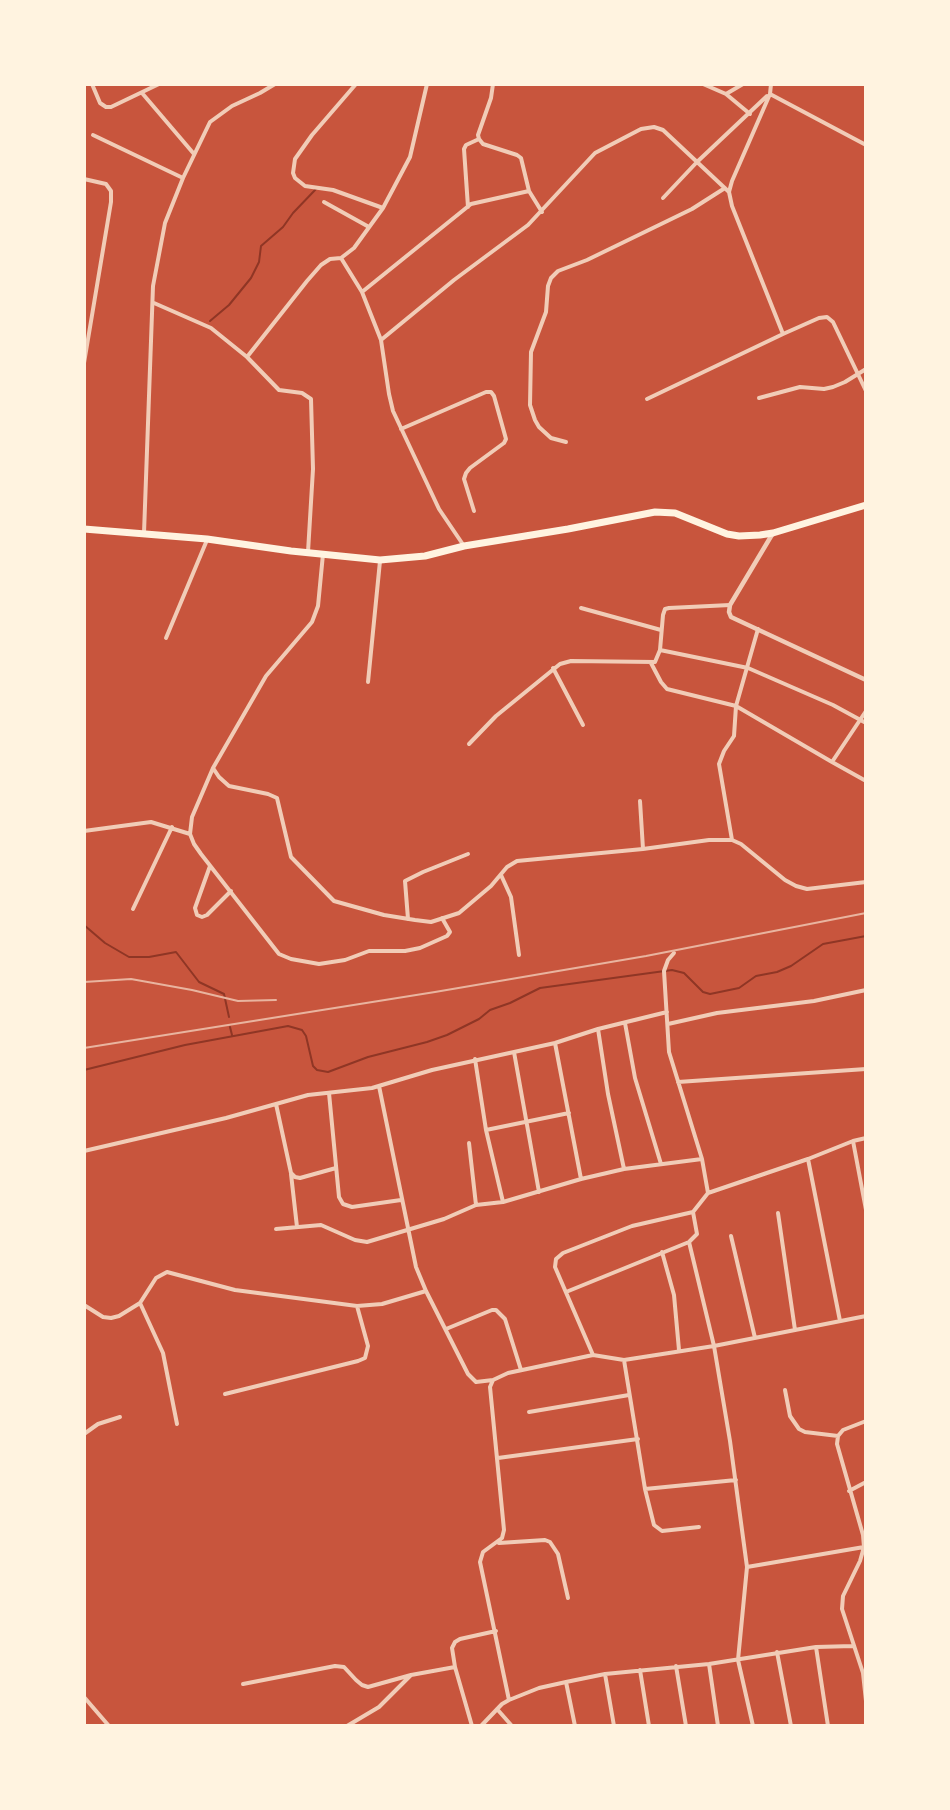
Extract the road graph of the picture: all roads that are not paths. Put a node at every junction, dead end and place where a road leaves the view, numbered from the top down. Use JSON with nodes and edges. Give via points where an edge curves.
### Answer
{"nodes":[{"id":1,"x":92,"y":84,"type":"edge"},
{"id":2,"x":159,"y":84,"type":"edge"},
{"id":3,"x":275,"y":84,"type":"edge"},
{"id":4,"x":356,"y":84,"type":"edge"},
{"id":5,"x":427,"y":84,"type":"edge"},
{"id":6,"x":493,"y":84,"type":"edge"},
{"id":7,"x":703,"y":84,"type":"edge"},
{"id":8,"x":743,"y":84,"type":"edge"},
{"id":9,"x":771,"y":84,"type":"edge"},
{"id":10,"x":142,"y":93,"type":"junction"},
{"id":11,"x":726,"y":94,"type":"junction"},
{"id":12,"x":770,"y":94,"type":"junction"},
{"id":13,"x":750,"y":114,"type":"junction"},
{"id":14,"x":93,"y":135,"type":"dead end"},
{"id":15,"x":479,"y":139,"type":"junction"},
{"id":16,"x":866,"y":145,"type":"edge"},
{"id":17,"x":194,"y":154,"type":"junction"},
{"id":18,"x":697,"y":162,"type":"junction"},
{"id":19,"x":183,"y":178,"type":"junction"},
{"id":20,"x":84,"y":179,"type":"edge"},
{"id":21,"x":727,"y":190,"type":"junction"},
{"id":22,"x":529,"y":191,"type":"junction"},
{"id":23,"x":663,"y":198,"type":"dead end"},
{"id":24,"x":324,"y":202,"type":"dead end"},
{"id":25,"x":468,"y":207,"type":"junction"},
{"id":26,"x":383,"y":208,"type":"junction"},
{"id":27,"x":542,"y":212,"type":"junction"},
{"id":28,"x":369,"y":227,"type":"junction"},
{"id":29,"x":341,"y":258,"type":"junction"},
{"id":30,"x":362,"y":292,"type":"junction"},
{"id":31,"x":154,"y":303,"type":"junction"},
{"id":32,"x":783,"y":334,"type":"junction"},
{"id":33,"x":381,"y":340,"type":"junction"},
{"id":34,"x":247,"y":357,"type":"junction"},
{"id":35,"x":84,"y":363,"type":"edge"},
{"id":36,"x":866,"y":369,"type":"edge"},
{"id":37,"x":858,"y":374,"type":"junction"},
{"id":38,"x":866,"y":390,"type":"edge"},
{"id":39,"x":759,"y":398,"type":"dead end"},
{"id":40,"x":647,"y":399,"type":"dead end"},
{"id":41,"x":401,"y":429,"type":"junction"},
{"id":42,"x":566,"y":442,"type":"dead end"},
{"id":43,"x":866,"y":504,"type":"edge"},
{"id":44,"x":474,"y":511,"type":"dead end"},
{"id":45,"x":84,"y":529,"type":"edge"},
{"id":46,"x":773,"y":533,"type":"junction"},
{"id":47,"x":144,"y":534,"type":"junction"},
{"id":48,"x":207,"y":539,"type":"junction"},
{"id":49,"x":464,"y":546,"type":"junction"},
{"id":50,"x":308,"y":552,"type":"junction"},
{"id":51,"x":324,"y":554,"type":"junction"},
{"id":52,"x":380,"y":560,"type":"junction"},
{"id":53,"x":730,"y":605,"type":"junction"},
{"id":54,"x":581,"y":608,"type":"dead end"},
{"id":55,"x":758,"y":628,"type":"junction"},
{"id":56,"x":661,"y":630,"type":"junction"},
{"id":57,"x":166,"y":638,"type":"dead end"},
{"id":58,"x":660,"y":650,"type":"junction"},
{"id":59,"x":651,"y":663,"type":"junction"},
{"id":60,"x":553,"y":668,"type":"junction"},
{"id":61,"x":748,"y":668,"type":"junction"},
{"id":62,"x":866,"y":680,"type":"edge"},
{"id":63,"x":368,"y":682,"type":"dead end"},
{"id":64,"x":736,"y":706,"type":"junction"},
{"id":65,"x":866,"y":711,"type":"edge"},
{"id":66,"x":861,"y":719,"type":"junction"},
{"id":67,"x":866,"y":723,"type":"edge"},
{"id":68,"x":583,"y":725,"type":"dead end"},
{"id":69,"x":469,"y":744,"type":"dead end"},
{"id":70,"x":832,"y":762,"type":"junction"},
{"id":71,"x":213,"y":768,"type":"junction"},
{"id":72,"x":866,"y":782,"type":"edge"},
{"id":73,"x":640,"y":801,"type":"dead end"},
{"id":74,"x":172,"y":828,"type":"junction"},
{"id":75,"x":84,"y":831,"type":"edge"},
{"id":76,"x":190,"y":834,"type":"junction"},
{"id":77,"x":732,"y":840,"type":"junction"},
{"id":78,"x":643,"y":849,"type":"junction"},
{"id":79,"x":468,"y":854,"type":"dead end"},
{"id":80,"x":211,"y":866,"type":"junction"},
{"id":81,"x":501,"y":875,"type":"junction"},
{"id":82,"x":866,"y":882,"type":"edge"},
{"id":83,"x":231,"y":891,"type":"junction"},
{"id":84,"x":133,"y":909,"type":"dead end"},
{"id":85,"x":442,"y":918,"type":"junction"},
{"id":86,"x":408,"y":919,"type":"junction"},
{"id":87,"x":674,"y":953,"type":"dead end"},
{"id":88,"x":519,"y":955,"type":"dead end"},
{"id":89,"x":866,"y":990,"type":"edge"},
{"id":90,"x":667,"y":1012,"type":"junction"},
{"id":91,"x":625,"y":1023,"type":"junction"},
{"id":92,"x":668,"y":1024,"type":"junction"},
{"id":93,"x":598,"y":1029,"type":"junction"},
{"id":94,"x":555,"y":1043,"type":"junction"},
{"id":95,"x":514,"y":1052,"type":"junction"},
{"id":96,"x":475,"y":1059,"type":"junction"},
{"id":97,"x":866,"y":1068,"type":"edge"},
{"id":98,"x":678,"y":1082,"type":"junction"},
{"id":99,"x":379,"y":1086,"type":"junction"},
{"id":100,"x":329,"y":1093,"type":"junction"},
{"id":101,"x":276,"y":1104,"type":"junction"},
{"id":102,"x":569,"y":1113,"type":"junction"},
{"id":103,"x":527,"y":1121,"type":"junction"},
{"id":104,"x":486,"y":1130,"type":"junction"},
{"id":105,"x":866,"y":1138,"type":"edge"},
{"id":106,"x":853,"y":1141,"type":"junction"},
{"id":107,"x":469,"y":1143,"type":"dead end"},
{"id":108,"x":84,"y":1151,"type":"edge"},
{"id":109,"x":702,"y":1159,"type":"junction"},
{"id":110,"x":808,"y":1159,"type":"junction"},
{"id":111,"x":661,"y":1164,"type":"junction"},
{"id":112,"x":336,"y":1168,"type":"junction"},
{"id":113,"x":624,"y":1169,"type":"junction"},
{"id":114,"x":291,"y":1173,"type":"junction"},
{"id":115,"x":581,"y":1179,"type":"junction"},
{"id":116,"x":539,"y":1192,"type":"junction"},
{"id":117,"x":708,"y":1193,"type":"junction"},
{"id":118,"x":401,"y":1200,"type":"junction"},
{"id":119,"x":503,"y":1202,"type":"junction"},
{"id":120,"x":476,"y":1206,"type":"junction"},
{"id":121,"x":866,"y":1210,"type":"edge"},
{"id":122,"x":693,"y":1212,"type":"junction"},
{"id":123,"x":778,"y":1213,"type":"dead end"},
{"id":124,"x":297,"y":1227,"type":"junction"},
{"id":125,"x":276,"y":1229,"type":"dead end"},
{"id":126,"x":408,"y":1229,"type":"junction"},
{"id":127,"x":731,"y":1236,"type":"dead end"},
{"id":128,"x":689,"y":1242,"type":"junction"},
{"id":129,"x":662,"y":1252,"type":"junction"},
{"id":130,"x":426,"y":1291,"type":"junction"},
{"id":131,"x":566,"y":1292,"type":"junction"},
{"id":132,"x":140,"y":1303,"type":"junction"},
{"id":133,"x":84,"y":1305,"type":"edge"},
{"id":134,"x":357,"y":1306,"type":"junction"},
{"id":135,"x":866,"y":1316,"type":"edge"},
{"id":136,"x":840,"y":1321,"type":"junction"},
{"id":137,"x":446,"y":1329,"type":"junction"},
{"id":138,"x":795,"y":1330,"type":"junction"},
{"id":139,"x":755,"y":1338,"type":"junction"},
{"id":140,"x":714,"y":1346,"type":"junction"},
{"id":141,"x":679,"y":1350,"type":"junction"},
{"id":142,"x":593,"y":1355,"type":"junction"},
{"id":143,"x":624,"y":1360,"type":"junction"},
{"id":144,"x":521,"y":1370,"type":"junction"},
{"id":145,"x":493,"y":1380,"type":"junction"},
{"id":146,"x":785,"y":1390,"type":"dead end"},
{"id":147,"x":225,"y":1394,"type":"dead end"},
{"id":148,"x":629,"y":1395,"type":"junction"},
{"id":149,"x":529,"y":1412,"type":"dead end"},
{"id":150,"x":120,"y":1418,"type":"dead end"},
{"id":151,"x":866,"y":1421,"type":"edge"},
{"id":152,"x":177,"y":1425,"type":"dead end"},
{"id":153,"x":84,"y":1434,"type":"edge"},
{"id":154,"x":838,"y":1436,"type":"junction"},
{"id":155,"x":638,"y":1439,"type":"junction"},
{"id":156,"x":498,"y":1458,"type":"junction"},
{"id":157,"x":736,"y":1480,"type":"junction"},
{"id":158,"x":866,"y":1482,"type":"edge"},
{"id":159,"x":645,"y":1489,"type":"junction"},
{"id":160,"x":849,"y":1491,"type":"junction"},
{"id":161,"x":699,"y":1527,"type":"dead end"},
{"id":162,"x":498,"y":1543,"type":"junction"},
{"id":163,"x":864,"y":1547,"type":"junction"},
{"id":164,"x":747,"y":1567,"type":"junction"},
{"id":165,"x":568,"y":1598,"type":"dead end"},
{"id":166,"x":496,"y":1631,"type":"junction"},
{"id":167,"x":854,"y":1646,"type":"junction"},
{"id":168,"x":816,"y":1647,"type":"junction"},
{"id":169,"x":777,"y":1652,"type":"junction"},
{"id":170,"x":738,"y":1660,"type":"junction"},
{"id":171,"x":709,"y":1664,"type":"junction"},
{"id":172,"x":676,"y":1666,"type":"junction"},
{"id":173,"x":455,"y":1667,"type":"junction"},
{"id":174,"x":640,"y":1670,"type":"junction"},
{"id":175,"x":864,"y":1673,"type":"edge"},
{"id":176,"x":605,"y":1674,"type":"junction"},
{"id":177,"x":411,"y":1675,"type":"junction"},
{"id":178,"x":566,"y":1682,"type":"junction"},
{"id":179,"x":243,"y":1684,"type":"dead end"},
{"id":180,"x":84,"y":1697,"type":"edge"},
{"id":181,"x":509,"y":1700,"type":"junction"},
{"id":182,"x":866,"y":1701,"type":"edge"},
{"id":183,"x":497,"y":1709,"type":"junction"},
{"id":184,"x":106,"y":1725,"type":"edge"},
{"id":185,"x":347,"y":1726,"type":"edge"},
{"id":186,"x":472,"y":1726,"type":"edge"},
{"id":187,"x":481,"y":1726,"type":"edge"},
{"id":188,"x":512,"y":1726,"type":"edge"},
{"id":189,"x":575,"y":1726,"type":"edge"},
{"id":190,"x":614,"y":1726,"type":"edge"},
{"id":191,"x":649,"y":1726,"type":"edge"},
{"id":192,"x":686,"y":1726,"type":"edge"},
{"id":193,"x":718,"y":1726,"type":"edge"},
{"id":194,"x":753,"y":1726,"type":"edge"},
{"id":195,"x":791,"y":1726,"type":"edge"},
{"id":196,"x":828,"y":1726,"type":"edge"}],
"edges":[{"from":1,"to":10,"type":"street","via":[[100,103],[106,107]]},
{"from":2,"to":10,"type":"street"},
{"from":3,"to":17,"type":"street","via":[[219,114]]},
{"from":4,"to":26,"type":"street","via":[[312,135],[296,159],[293,173],[305,186],[333,190]]},
{"from":5,"to":26,"type":"street","via":[[410,157]]},
{"from":6,"to":15,"type":"street"},
{"from":7,"to":11,"type":"street"},
{"from":8,"to":11,"type":"street"},
{"from":9,"to":12,"type":"street"},
{"from":10,"to":17,"type":"street"},
{"from":11,"to":13,"type":"street"},
{"from":12,"to":13,"type":"street"},
{"from":12,"to":16,"type":"street"},
{"from":12,"to":21,"type":"street"},
{"from":13,"to":18,"type":"street"},
{"from":14,"to":19,"type":"street"},
{"from":15,"to":22,"type":"street","via":[[521,158]]},
{"from":15,"to":25,"type":"street","via":[[464,149]]},
{"from":17,"to":19,"type":"street"},
{"from":18,"to":21,"type":"street"},
{"from":18,"to":23,"type":"street"},
{"from":18,"to":27,"type":"street","via":[[663,130],[641,129],[595,153]]},
{"from":19,"to":31,"type":"street","via":[[165,223],[153,286]]},
{"from":20,"to":35,"type":"street","via":[[106,184],[111,202]]},
{"from":21,"to":32,"type":"street"},
{"from":21,"to":42,"type":"street","via":[[558,271],[551,278],[546,312],[531,352],[530,405],[539,427],[551,438]]},
{"from":22,"to":25,"type":"street","via":[[482,200]]},
{"from":22,"to":27,"type":"street"},
{"from":24,"to":28,"type":"street"},
{"from":25,"to":30,"type":"street"},
{"from":26,"to":28,"type":"street"},
{"from":27,"to":33,"type":"street"},
{"from":28,"to":29,"type":"street","via":[[354,249]]},
{"from":29,"to":30,"type":"street"},
{"from":29,"to":34,"type":"street","via":[[330,259],[321,266]]},
{"from":30,"to":33,"type":"street"},
{"from":31,"to":34,"type":"street","via":[[211,328]]},
{"from":31,"to":47,"type":"street"},
{"from":32,"to":37,"type":"street","via":[[827,317]]},
{"from":32,"to":40,"type":"street"},
{"from":33,"to":41,"type":"street","via":[[390,403]]},
{"from":34,"to":50,"type":"street","via":[[279,390],[302,393],[311,399],[313,469]]},
{"from":36,"to":37,"type":"street"},
{"from":37,"to":38,"type":"street"},
{"from":37,"to":39,"type":"street","via":[[833,387],[800,387]]},
{"from":41,"to":44,"type":"street","via":[[491,392],[506,439],[466,473],[464,479]]},
{"from":41,"to":49,"type":"street","via":[[439,509]]},
{"from":43,"to":46,"type":"highway"},
{"from":45,"to":47,"type":"highway"},
{"from":46,"to":49,"type":"highway","via":[[727,534],[675,513],[655,512]]},
{"from":46,"to":53,"type":"street"},
{"from":47,"to":48,"type":"highway"},
{"from":48,"to":50,"type":"highway"},
{"from":48,"to":57,"type":"street"},
{"from":49,"to":52,"type":"highway","via":[[425,556]]},
{"from":50,"to":51,"type":"highway"},
{"from":51,"to":52,"type":"highway"},
{"from":51,"to":71,"type":"street","via":[[318,606],[312,622],[266,676]]},
{"from":52,"to":63,"type":"street"},
{"from":53,"to":55,"type":"street","via":[[729,612],[735,620]]},
{"from":53,"to":56,"type":"street","via":[[669,608],[663,615]]},
{"from":54,"to":56,"type":"street"},
{"from":55,"to":61,"type":"street"},
{"from":55,"to":62,"type":"street"},
{"from":56,"to":58,"type":"street"},
{"from":58,"to":59,"type":"street","via":[[657,660]]},
{"from":58,"to":61,"type":"street"},
{"from":59,"to":60,"type":"street","via":[[571,661]]},
{"from":59,"to":64,"type":"street","via":[[667,689]]},
{"from":60,"to":68,"type":"street"},
{"from":60,"to":69,"type":"street"},
{"from":61,"to":64,"type":"street"},
{"from":61,"to":66,"type":"street"},
{"from":64,"to":70,"type":"street"},
{"from":64,"to":77,"type":"street","via":[[734,736],[719,764]]},
{"from":65,"to":66,"type":"street"},
{"from":66,"to":67,"type":"street"},
{"from":66,"to":70,"type":"street"},
{"from":70,"to":72,"type":"street"},
{"from":71,"to":76,"type":"street","via":[[192,817]]},
{"from":71,"to":86,"type":"street","via":[[229,786],[277,798],[291,857],[330,897],[348,906]]},
{"from":73,"to":78,"type":"street"},
{"from":74,"to":75,"type":"street","via":[[151,822]]},
{"from":74,"to":76,"type":"street"},
{"from":74,"to":84,"type":"street"},
{"from":76,"to":80,"type":"street"},
{"from":77,"to":78,"type":"street"},
{"from":77,"to":82,"type":"street","via":[[796,886],[807,889]]},
{"from":78,"to":81,"type":"street","via":[[517,861]]},
{"from":79,"to":86,"type":"street","via":[[405,881]]},
{"from":80,"to":83,"type":"street"},
{"from":80,"to":83,"type":"street","via":[[195,908],[197,915],[207,915]]},
{"from":81,"to":85,"type":"street","via":[[459,913]]},
{"from":81,"to":88,"type":"street","via":[[511,897]]},
{"from":83,"to":85,"type":"street","via":[[279,954],[319,964],[369,951],[420,948],[450,932]]},
{"from":85,"to":86,"type":"street","via":[[432,922]]},
{"from":87,"to":90,"type":"street","via":[[664,971]]},
{"from":89,"to":92,"type":"street","via":[[814,1001],[717,1012]]},
{"from":90,"to":91,"type":"street"},
{"from":90,"to":92,"type":"street"},
{"from":91,"to":93,"type":"street"},
{"from":91,"to":111,"type":"street","via":[[635,1078]]},
{"from":92,"to":98,"type":"street","via":[[669,1052]]},
{"from":93,"to":94,"type":"street"},
{"from":93,"to":113,"type":"street"},
{"from":94,"to":95,"type":"street"},
{"from":94,"to":102,"type":"street"},
{"from":95,"to":96,"type":"street"},
{"from":95,"to":103,"type":"street"},
{"from":96,"to":99,"type":"street"},
{"from":96,"to":104,"type":"street"},
{"from":97,"to":98,"type":"street"},
{"from":98,"to":109,"type":"street"},
{"from":99,"to":100,"type":"street"},
{"from":99,"to":118,"type":"street"},
{"from":100,"to":101,"type":"street"},
{"from":100,"to":112,"type":"street"},
{"from":101,"to":108,"type":"street"},
{"from":101,"to":114,"type":"street"},
{"from":102,"to":103,"type":"street"},
{"from":102,"to":115,"type":"street"},
{"from":103,"to":104,"type":"street"},
{"from":103,"to":116,"type":"street"},
{"from":104,"to":119,"type":"street"},
{"from":105,"to":106,"type":"street"},
{"from":106,"to":110,"type":"street"},
{"from":106,"to":121,"type":"street"},
{"from":107,"to":120,"type":"street"},
{"from":109,"to":111,"type":"street"},
{"from":109,"to":117,"type":"street"},
{"from":110,"to":117,"type":"street"},
{"from":110,"to":136,"type":"street"},
{"from":111,"to":113,"type":"street"},
{"from":112,"to":114,"type":"street","via":[[300,1178]]},
{"from":112,"to":118,"type":"street","via":[[339,1197],[347,1207]]},
{"from":113,"to":115,"type":"street"},
{"from":114,"to":124,"type":"street"},
{"from":115,"to":116,"type":"street"},
{"from":116,"to":119,"type":"street"},
{"from":117,"to":122,"type":"street"},
{"from":118,"to":126,"type":"street"},
{"from":119,"to":120,"type":"street"},
{"from":120,"to":126,"type":"street"},
{"from":122,"to":128,"type":"street","via":[[697,1234]]},
{"from":122,"to":131,"type":"street","via":[[632,1226],[563,1253],[556,1259],[555,1267]]},
{"from":123,"to":138,"type":"street"},
{"from":124,"to":125,"type":"street"},
{"from":124,"to":126,"type":"street","via":[[329,1227],[361,1242]]},
{"from":126,"to":130,"type":"street","via":[[416,1268]]},
{"from":127,"to":139,"type":"street"},
{"from":128,"to":129,"type":"street"},
{"from":128,"to":140,"type":"street"},
{"from":129,"to":131,"type":"street"},
{"from":129,"to":141,"type":"street","via":[[674,1294]]},
{"from":130,"to":134,"type":"street","via":[[382,1304]]},
{"from":130,"to":137,"type":"street"},
{"from":131,"to":142,"type":"street"},
{"from":132,"to":133,"type":"street","via":[[111,1318]]},
{"from":132,"to":134,"type":"street","via":[[156,1278],[166,1272],[235,1290]]},
{"from":132,"to":152,"type":"street","via":[[163,1353]]},
{"from":134,"to":147,"type":"street","via":[[368,1346],[365,1358]]},
{"from":135,"to":136,"type":"street"},
{"from":136,"to":138,"type":"street"},
{"from":137,"to":144,"type":"street","via":[[496,1310],[505,1319]]},
{"from":137,"to":145,"type":"street","via":[[472,1379]]},
{"from":138,"to":139,"type":"street"},
{"from":139,"to":140,"type":"street"},
{"from":140,"to":141,"type":"street"},
{"from":140,"to":157,"type":"street"},
{"from":141,"to":143,"type":"street"},
{"from":142,"to":143,"type":"street"},
{"from":142,"to":144,"type":"street"},
{"from":143,"to":148,"type":"street"},
{"from":144,"to":145,"type":"street"},
{"from":145,"to":156,"type":"street","via":[[490,1387]]},
{"from":146,"to":154,"type":"street","via":[[790,1416],[799,1429]]},
{"from":148,"to":149,"type":"street"},
{"from":148,"to":155,"type":"street"},
{"from":150,"to":153,"type":"street","via":[[98,1424]]},
{"from":151,"to":154,"type":"street"},
{"from":154,"to":160,"type":"street"},
{"from":155,"to":156,"type":"street"},
{"from":155,"to":159,"type":"street"},
{"from":156,"to":162,"type":"street","via":[[504,1530]]},
{"from":157,"to":159,"type":"street"},
{"from":157,"to":164,"type":"street"},
{"from":158,"to":160,"type":"street"},
{"from":159,"to":161,"type":"street","via":[[658,1530]]},
{"from":160,"to":163,"type":"street"},
{"from":162,"to":165,"type":"street","via":[[550,1542],[558,1554]]},
{"from":162,"to":166,"type":"street","via":[[483,1552],[480,1562]]},
{"from":163,"to":164,"type":"street"},
{"from":163,"to":167,"type":"street","via":[[843,1596],[844,1621]]},
{"from":164,"to":170,"type":"street"},
{"from":166,"to":173,"type":"street","via":[[455,1642]]},
{"from":166,"to":181,"type":"street"},
{"from":167,"to":168,"type":"street"},
{"from":167,"to":175,"type":"street"},
{"from":168,"to":169,"type":"street"},
{"from":168,"to":196,"type":"street"},
{"from":169,"to":170,"type":"street"},
{"from":169,"to":195,"type":"street"},
{"from":170,"to":171,"type":"street"},
{"from":170,"to":194,"type":"street"},
{"from":171,"to":172,"type":"street"},
{"from":171,"to":193,"type":"street"},
{"from":172,"to":174,"type":"street"},
{"from":172,"to":192,"type":"street"},
{"from":173,"to":177,"type":"street"},
{"from":173,"to":186,"type":"street"},
{"from":174,"to":176,"type":"street"},
{"from":174,"to":191,"type":"street"},
{"from":175,"to":182,"type":"street"},
{"from":176,"to":178,"type":"street"},
{"from":176,"to":190,"type":"street"},
{"from":177,"to":179,"type":"street","via":[[368,1687],[344,1667],[335,1666]]},
{"from":177,"to":185,"type":"street","via":[[379,1707]]},
{"from":178,"to":181,"type":"street"},
{"from":178,"to":189,"type":"street"},
{"from":180,"to":184,"type":"street"},
{"from":181,"to":183,"type":"street"},
{"from":183,"to":187,"type":"street"},
{"from":183,"to":188,"type":"street"}]}
